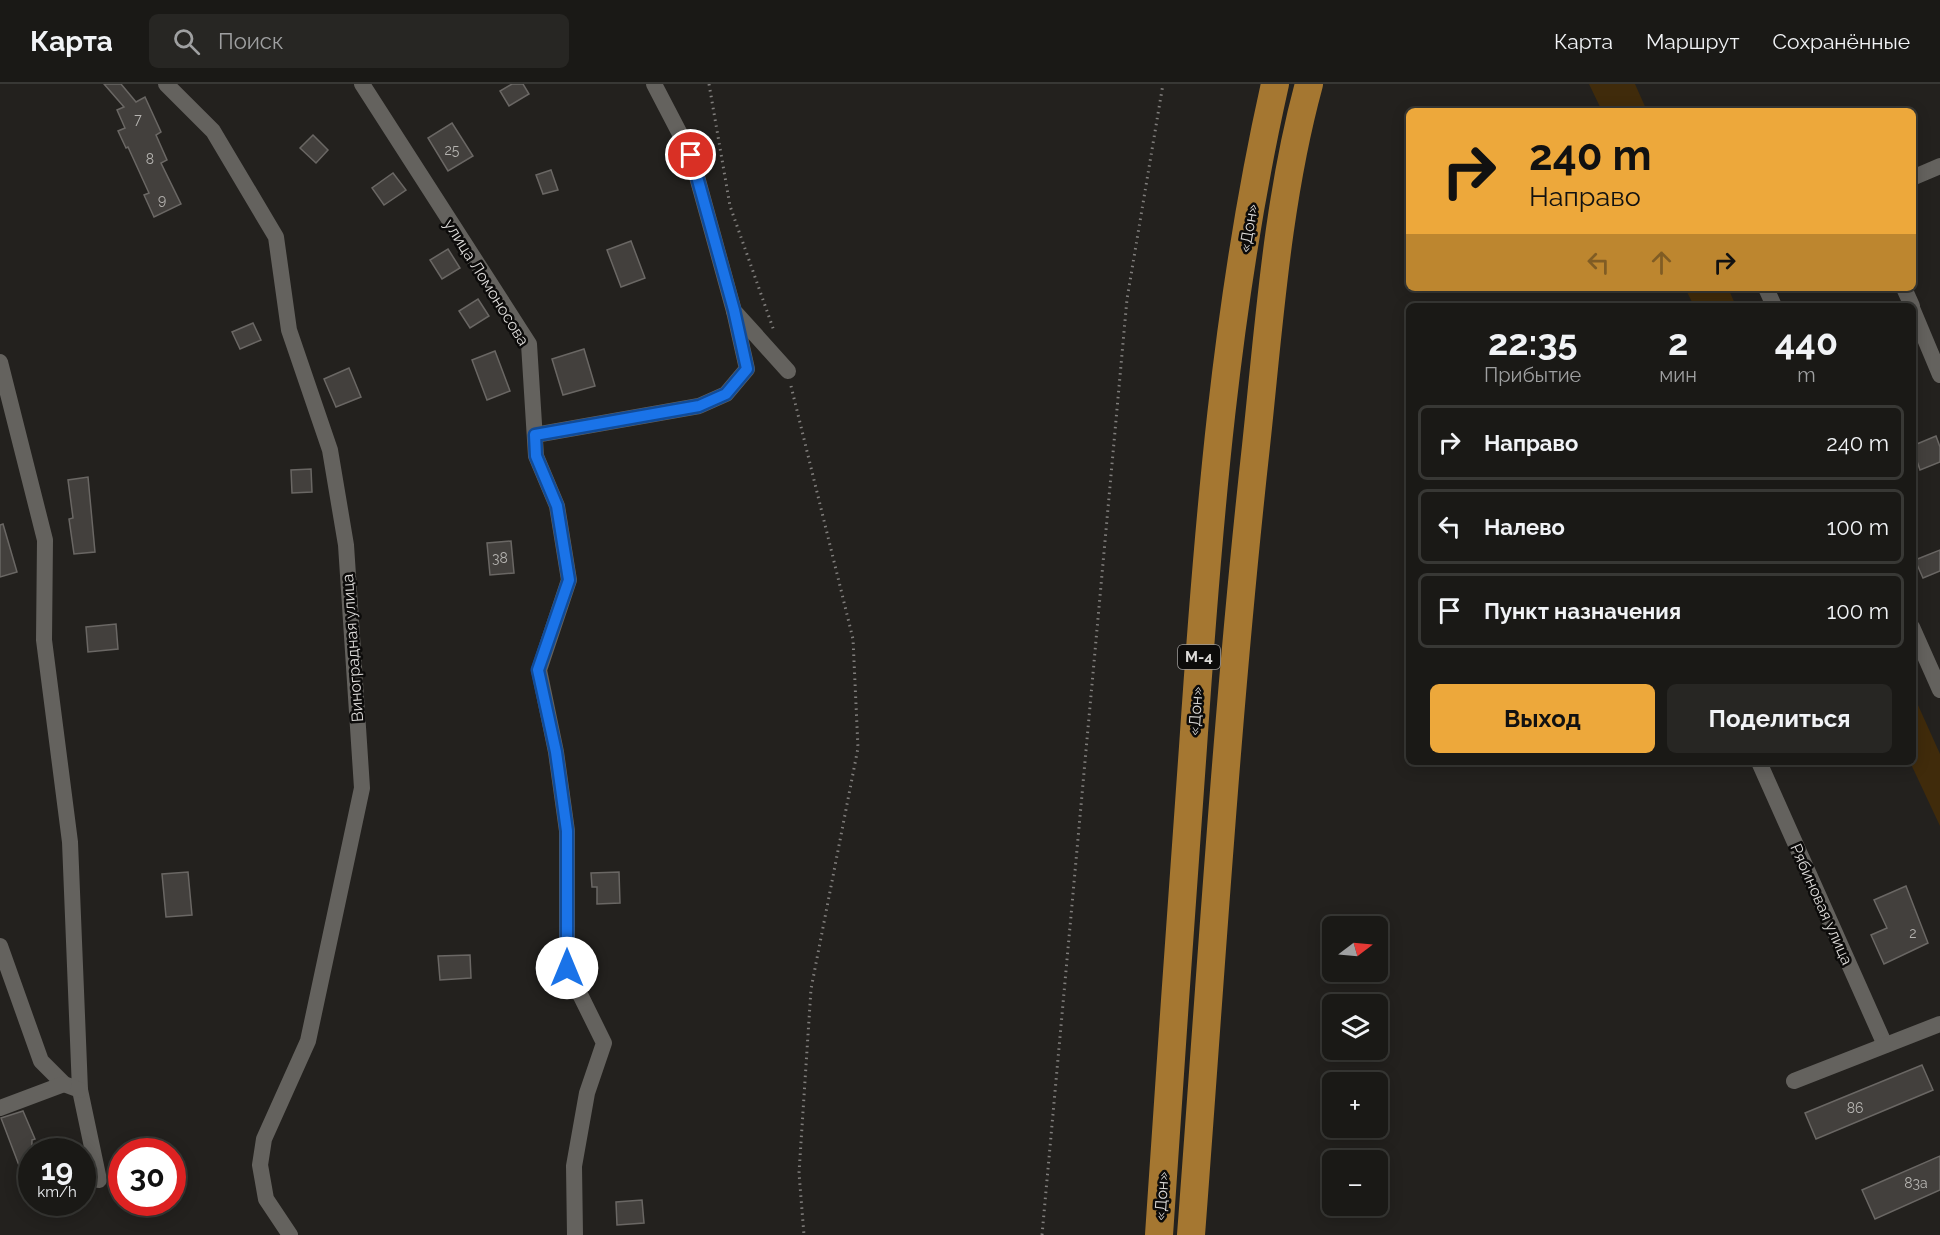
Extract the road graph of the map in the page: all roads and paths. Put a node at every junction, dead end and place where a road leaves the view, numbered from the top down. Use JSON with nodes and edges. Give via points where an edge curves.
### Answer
{"nodes":[{"id":1,"x":166,"y":84,"type":"edge"},
{"id":2,"x":362,"y":84,"type":"edge"},
{"id":3,"x":654,"y":84,"type":"edge"},
{"id":4,"x":709,"y":84,"type":"edge"},
{"id":5,"x":1163,"y":84,"type":"edge"},
{"id":6,"x":1275,"y":84,"type":"edge"},
{"id":7,"x":1309,"y":84,"type":"edge"},
{"id":8,"x":1940,"y":166,"type":"edge"},
{"id":9,"x":1916,"y":176,"type":"edge"},
{"id":10,"x":734,"y":310,"type":"junction"},
{"id":11,"x":1916,"y":317,"type":"edge"},
{"id":12,"x":775,"y":334,"type":"dead end"},
{"id":13,"x":0,"y":362,"type":"edge"},
{"id":14,"x":788,"y":371,"type":"joint"},
{"id":15,"x":1940,"y":375,"type":"edge"},
{"id":16,"x":535,"y":435,"type":"junction"},
{"id":17,"x":1916,"y":636,"type":"edge"},
{"id":18,"x":1940,"y":690,"type":"edge"},
{"id":19,"x":1760,"y":765,"type":"edge"},
{"id":20,"x":0,"y":946,"type":"edge"},
{"id":21,"x":1940,"y":1024,"type":"edge"},
{"id":22,"x":1885,"y":1045,"type":"junction"},
{"id":23,"x":1794,"y":1081,"type":"dead end"},
{"id":24,"x":64,"y":1084,"type":"junction"},
{"id":25,"x":80,"y":1090,"type":"junction"},
{"id":26,"x":0,"y":1108,"type":"edge"},
{"id":27,"x":99,"y":1180,"type":"dead end"},
{"id":28,"x":290,"y":1235,"type":"edge"},
{"id":29,"x":575,"y":1235,"type":"edge"},
{"id":30,"x":804,"y":1235,"type":"edge"},
{"id":31,"x":1042,"y":1235,"type":"edge"},
{"id":32,"x":1159,"y":1235,"type":"edge"},
{"id":33,"x":1191,"y":1235,"type":"edge"}],
"edges":[{"from":1,"to":28,"type":"street","name":"Виноградная улица","via":[[213,131],[276,237],[290,330],[330,450],[346,545],[362,788],[308,1041],[264,1139],[260,1165],[266,1199]]},
{"from":2,"to":16,"type":"street","name":"улица Ломоносова","via":[[529,344]]},
{"from":3,"to":10,"type":"street","via":[[691,155]]},
{"from":4,"to":12,"type":"path","via":[[730,206]]},
{"from":5,"to":31,"type":"path","via":[[1127,299]]},
{"from":6,"to":32,"type":"highway","name":"«Дон»","number":"М-4","via":[[1239,282],[1206,561]]},
{"from":7,"to":33,"type":"highway","name":"«Дон»","number":"М-4","via":[[1273,288],[1243,560]]},
{"from":8,"to":9,"type":"street"},
{"from":10,"to":14,"type":"street"},
{"from":10,"to":16,"type":"street","via":[[747,369],[726,394],[699,406]]},
{"from":11,"to":15,"type":"street"},
{"from":13,"to":25,"type":"street","via":[[45,540],[44,640],[70,842]]},
{"from":14,"to":30,"type":"path","via":[[853,639],[858,748],[811,989],[799,1173]]},
{"from":16,"to":29,"type":"street","name":"улица Ломоносова","via":[[536,456],[557,506],[569,580],[538,670],[556,752],[567,831],[567,968],[604,1043],[587,1093],[574,1166]]},
{"from":17,"to":18,"type":"street"},
{"from":19,"to":22,"type":"street","name":"Рябиновая улица"},
{"from":20,"to":24,"type":"street","via":[[41,1061]]},
{"from":21,"to":22,"type":"street"},
{"from":22,"to":23,"type":"street"},
{"from":24,"to":25,"type":"street"},
{"from":24,"to":26,"type":"street"},
{"from":25,"to":27,"type":"street"}]}
